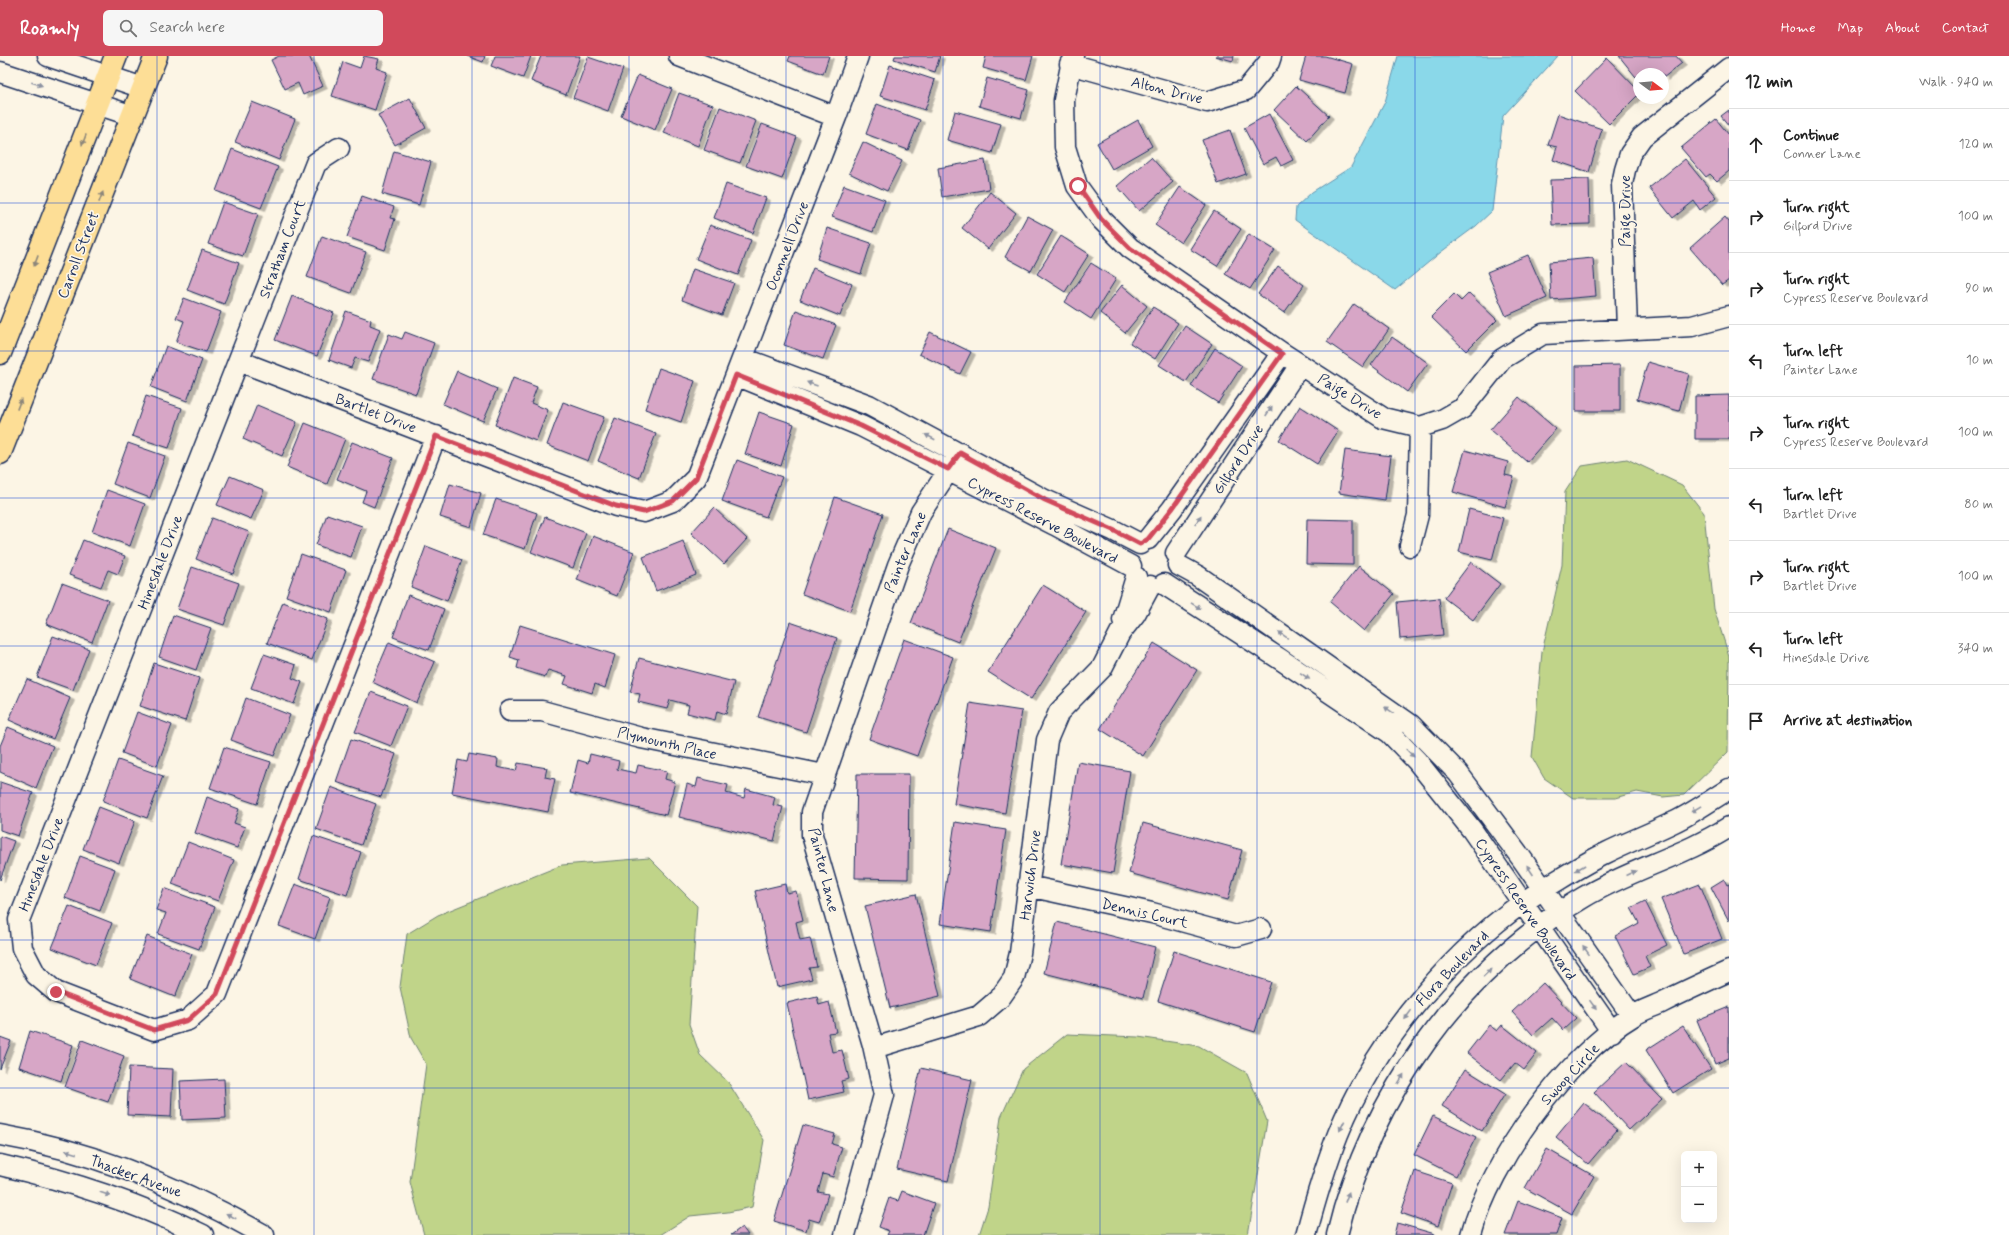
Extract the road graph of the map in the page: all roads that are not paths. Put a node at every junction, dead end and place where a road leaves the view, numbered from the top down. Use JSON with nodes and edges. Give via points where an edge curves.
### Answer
{"nodes":[{"id":1,"x":48,"y":56,"type":"edge"},
{"id":2,"x":156,"y":56,"type":"edge"},
{"id":3,"x":679,"y":56,"type":"edge"},
{"id":4,"x":858,"y":56,"type":"edge"},
{"id":5,"x":1271,"y":56,"type":"edge"},
{"id":6,"x":1072,"y":60,"type":"edge"},
{"id":7,"x":112,"y":66,"type":"edge"},
{"id":8,"x":1729,"y":68,"type":"edge"},
{"id":9,"x":0,"y":72,"type":"edge"},
{"id":10,"x":143,"y":88,"type":"junction"},
{"id":11,"x":98,"y":104,"type":"junction"},
{"id":12,"x":133,"y":116,"type":"junction"},
{"id":13,"x":836,"y":117,"type":"junction"},
{"id":14,"x":339,"y":148,"type":"dead end"},
{"id":15,"x":1729,"y":316,"type":"edge"},
{"id":16,"x":1627,"y":329,"type":"junction"},
{"id":17,"x":0,"y":353,"type":"edge"},
{"id":18,"x":1282,"y":354,"type":"junction"},
{"id":19,"x":239,"y":361,"type":"junction"},
{"id":20,"x":1300,"y":365,"type":"junction"},
{"id":21,"x":740,"y":366,"type":"junction"},
{"id":22,"x":1420,"y":427,"type":"junction"},
{"id":23,"x":436,"y":436,"type":"junction"},
{"id":24,"x":0,"y":453,"type":"edge"},
{"id":25,"x":960,"y":453,"type":"junction"},
{"id":26,"x":948,"y":469,"type":"junction"},
{"id":27,"x":1144,"y":542,"type":"junction"},
{"id":28,"x":1410,"y":546,"type":"dead end"},
{"id":29,"x":1177,"y":559,"type":"junction"},
{"id":30,"x":1145,"y":578,"type":"junction"},
{"id":31,"x":1340,"y":675,"type":"junction"},
{"id":32,"x":1326,"y":691,"type":"junction"},
{"id":33,"x":510,"y":710,"type":"dead end"},
{"id":34,"x":824,"y":775,"type":"junction"},
{"id":35,"x":1729,"y":789,"type":"edge"},
{"id":36,"x":1491,"y":816,"type":"junction"},
{"id":37,"x":1729,"y":827,"type":"edge"},
{"id":38,"x":1472,"y":830,"type":"junction"},
{"id":39,"x":1028,"y":886,"type":"junction"},
{"id":40,"x":1543,"y":889,"type":"junction"},
{"id":41,"x":1523,"y":904,"type":"junction"},
{"id":42,"x":1561,"y":913,"type":"junction"},
{"id":43,"x":1538,"y":928,"type":"junction"},
{"id":44,"x":1261,"y":929,"type":"dead end"},
{"id":45,"x":1729,"y":970,"type":"edge"},
{"id":46,"x":1601,"y":971,"type":"junction"},
{"id":47,"x":1580,"y":987,"type":"junction"},
{"id":48,"x":1632,"y":1016,"type":"junction"},
{"id":49,"x":1612,"y":1032,"type":"junction"},
{"id":50,"x":874,"y":1048,"type":"junction"},
{"id":51,"x":0,"y":1135,"type":"edge"},
{"id":52,"x":0,"y":1165,"type":"edge"},
{"id":53,"x":203,"y":1235,"type":"edge"},
{"id":54,"x":264,"y":1235,"type":"edge"},
{"id":55,"x":845,"y":1235,"type":"edge"},
{"id":56,"x":1306,"y":1235,"type":"edge"},
{"id":57,"x":1337,"y":1235,"type":"edge"},
{"id":58,"x":1471,"y":1235,"type":"edge"}],
"edges":[{"from":1,"to":7,"type":"street"},
{"from":2,"to":10,"type":"main road","name":"Carroll Street"},
{"from":3,"to":13,"type":"street"},
{"from":4,"to":13,"type":"street","name":"Oconnell Drive"},
{"from":5,"to":6,"type":"street","name":"Alton Drive","via":[[1246,90],[1206,102]]},
{"from":6,"to":18,"type":"street","name":"Paige Drive","via":[[1064,100],[1065,147],[1078,186],[1101,219],[1130,248]]},
{"from":7,"to":10,"type":"street"},
{"from":7,"to":11,"type":"main road"},
{"from":8,"to":16,"type":"street","name":"Paige Drive","via":[[1642,137],[1630,154],[1622,184]]},
{"from":9,"to":11,"type":"street","one_way":true},
{"from":10,"to":12,"type":"main road","name":"Carroll Street"},
{"from":11,"to":12,"type":"street"},
{"from":11,"to":17,"type":"main road","one_way":true},
{"from":24,"to":12,"type":"main road","name":"Carroll Street","one_way":true},
{"from":13,"to":21,"type":"street","name":"Oconnell Drive"},
{"from":14,"to":19,"type":"street","name":"Stratham Court","via":[[316,163]]},
{"from":15,"to":16,"type":"street","via":[[1692,326]]},
{"from":16,"to":22,"type":"street","via":[[1544,334],[1502,360],[1464,408],[1442,420]]},
{"from":18,"to":20,"type":"street","name":"Paige Drive"},
{"from":18,"to":27,"type":"street","name":"Gilford Drive","via":[[1172,509]]},
{"from":19,"to":23,"type":"street","name":"Bartlet Drive"},
{"from":19,"to":23,"type":"street","name":"Hinesdale Drive","via":[[19,920],[22,948],[36,975],[56,992],[154,1030],[188,1020],[217,994]]},
{"from":20,"to":22,"type":"street","name":"Paige Drive","via":[[1383,418]]},
{"from":29,"to":20,"type":"street","name":"Gilford Drive","one_way":true},
{"from":21,"to":23,"type":"street","name":"Bartlet Drive","via":[[696,478],[673,501],[644,512],[616,506]]},
{"from":25,"to":21,"type":"street","name":"Cypress Reserve Boulevard","one_way":true,"via":[[869,405]]},
{"from":21,"to":26,"type":"street","name":"Cypress Reserve Boulevard"},
{"from":22,"to":28,"type":"street","via":[[1418,515]]},
{"from":25,"to":26,"type":"street","name":"Painter Lane"},
{"from":25,"to":27,"type":"street","name":"Cypress Reserve Boulevard","via":[[1045,500]]},
{"from":26,"to":30,"type":"street","name":"Cypress Reserve Boulevard"},
{"from":26,"to":34,"type":"street","name":"Painter Lane","via":[[922,512],[898,565]]},
{"from":27,"to":29,"type":"street","via":[[1159,539],[1169,544]]},
{"from":27,"to":30,"type":"street","via":[[1131,558]]},
{"from":29,"to":30,"type":"street","via":[[1174,577]]},
{"from":31,"to":29,"type":"street","name":"Cypress Reserve Boulevard","one_way":true},
{"from":30,"to":32,"type":"street","name":"Cypress Reserve Boulevard","one_way":true,"via":[[1280,659]]},
{"from":30,"to":39,"type":"street","name":"Harwich Drive","via":[[1125,609],[1120,633],[1102,668],[1059,712],[1047,740]]},
{"from":31,"to":32,"type":"street"},
{"from":36,"to":31,"type":"street","name":"Cypress Reserve Boulevard","one_way":true,"via":[[1458,773],[1411,725]]},
{"from":32,"to":38,"type":"street","name":"Cypress Reserve Boulevard","one_way":true,"via":[[1390,734],[1417,761]]},
{"from":33,"to":34,"type":"street","name":"Plymounth Place","via":[[542,712],[641,738]]},
{"from":34,"to":50,"type":"street","name":"Painter Lane","via":[[812,812],[812,835]]},
{"from":35,"to":40,"type":"street","name":"Flora Boulevard","one_way":true,"via":[[1675,822],[1606,853]]},
{"from":36,"to":38,"type":"street","name":"Cypress Reserve Boulevard"},
{"from":40,"to":36,"type":"street","name":"Cypress Reserve Boulevard","one_way":true},
{"from":42,"to":37,"type":"street","name":"Flora Boulevard","one_way":true,"via":[[1607,884],[1675,855]]},
{"from":38,"to":41,"type":"street","name":"Cypress Reserve Boulevard"},
{"from":39,"to":44,"type":"street","name":"Dennis Court","via":[[1152,912],[1236,936]]},
{"from":39,"to":50,"type":"street","name":"Harwich Drive","via":[[1016,972],[1000,998],[979,1016]]},
{"from":40,"to":41,"type":"street","name":"Flora Boulevard"},
{"from":40,"to":42,"type":"street","name":"Cypress Reserve Boulevard"},
{"from":41,"to":43,"type":"street","name":"Cypress Reserve Boulevard"},
{"from":41,"to":56,"type":"street","name":"Flora Boulevard","one_way":true,"via":[[1492,927],[1443,973],[1416,1004],[1379,1056],[1339,1132],[1321,1180]]},
{"from":42,"to":43,"type":"street","name":"Flora Boulevard"},
{"from":46,"to":42,"type":"street","name":"Cypress Reserve Boulevard","one_way":true},
{"from":43,"to":47,"type":"street","name":"Cypress Reserve Boulevard"},
{"from":57,"to":43,"type":"street","name":"Flora Boulevard","one_way":true,"via":[[1345,1204],[1366,1147],[1382,1113],[1420,1050],[1477,983]]},
{"from":45,"to":48,"type":"street","name":"Swoop Circle"},
{"from":46,"to":47,"type":"street","name":"Cypress Reserve Boulevard"},
{"from":46,"to":48,"type":"street","name":"Cypress Reserve Boulevard"},
{"from":47,"to":49,"type":"street","name":"Cypress Reserve Boulevard","one_way":true},
{"from":48,"to":49,"type":"street","name":"Swoop Circle"},
{"from":49,"to":58,"type":"street","name":"Swoop Circle","via":[[1592,1048],[1552,1090],[1517,1138],[1493,1178]]},
{"from":50,"to":55,"type":"street","name":"Painter Lane","via":[[884,1095]]},
{"from":54,"to":51,"type":"street","name":"Thacker Avenue","one_way":true,"via":[[211,1206],[140,1175],[48,1146]]},
{"from":52,"to":53,"type":"street","name":"Thacker Avenue","one_way":true,"via":[[92,1189]]}]}
